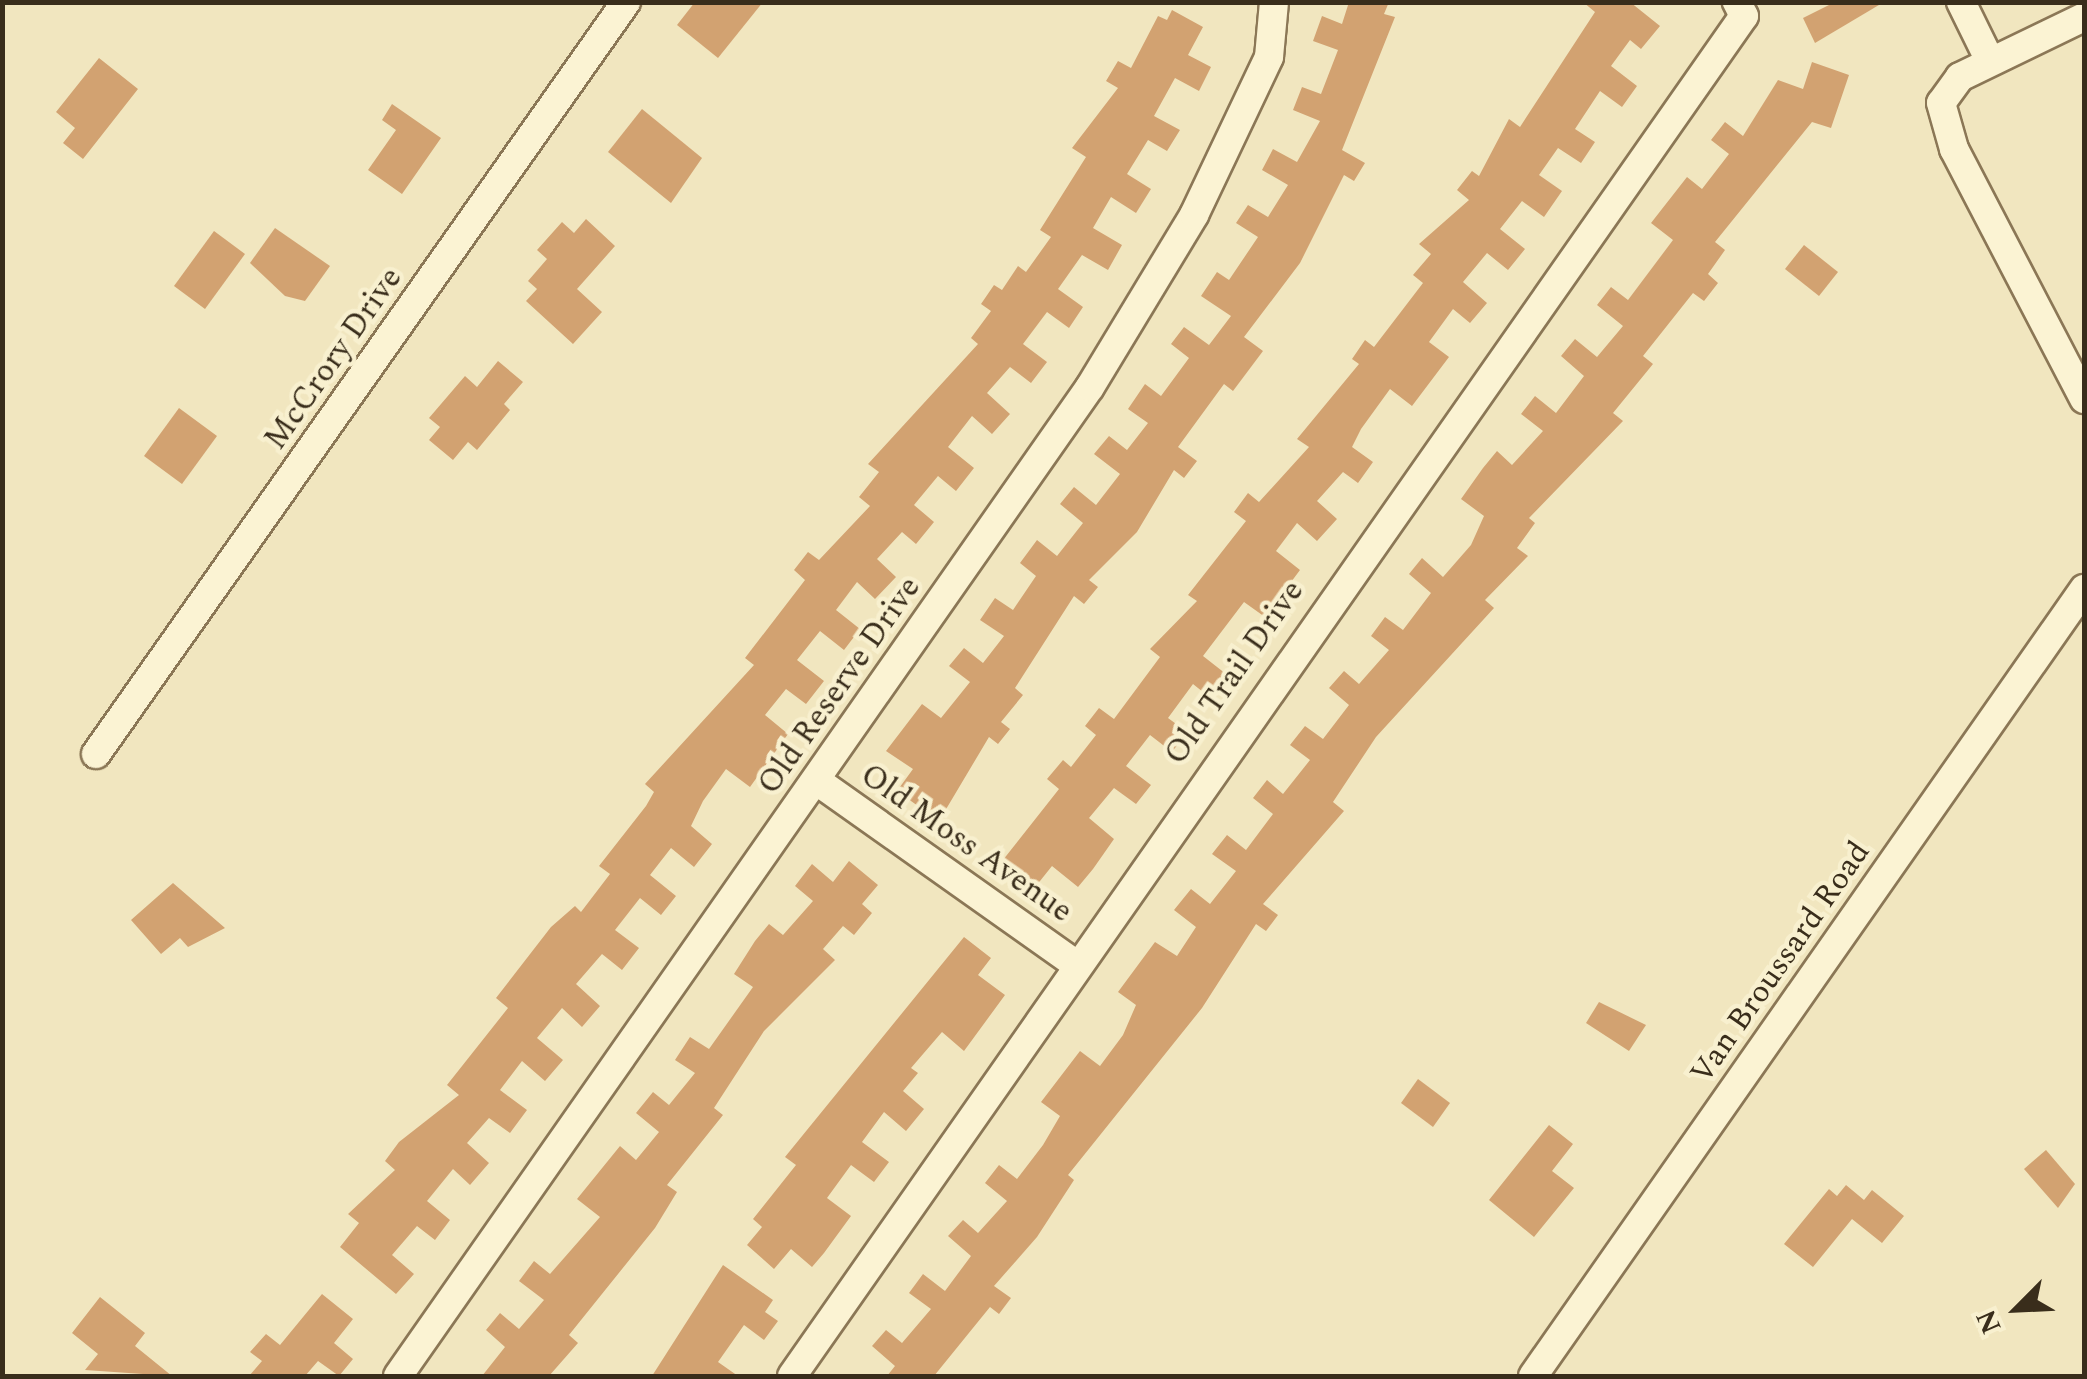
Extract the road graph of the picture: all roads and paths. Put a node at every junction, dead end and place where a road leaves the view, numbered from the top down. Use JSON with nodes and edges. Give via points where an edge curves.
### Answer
{"nodes":[{"id":1,"x":626,"y":2,"type":"edge"},
{"id":2,"x":1274,"y":2,"type":"edge"},
{"id":3,"x":1961,"y":2,"type":"edge"},
{"id":4,"x":1741,"y":9,"type":"edge"},
{"id":5,"x":2084,"y":17,"type":"edge"},
{"id":6,"x":1990,"y":61,"type":"junction"},
{"id":7,"x":2084,"y":399,"type":"edge"},
{"id":8,"x":2084,"y":588,"type":"edge"},
{"id":9,"x":96,"y":754,"type":"dead end"},
{"id":10,"x":817,"y":781,"type":"junction"},
{"id":11,"x":1075,"y":964,"type":"junction"},
{"id":12,"x":398,"y":1376,"type":"edge"},
{"id":13,"x":792,"y":1376,"type":"edge"},
{"id":14,"x":1533,"y":1376,"type":"edge"}],
"edges":[{"from":1,"to":9,"type":"street","name":"McCrory Drive"},
{"from":2,"to":10,"type":"street","name":"Old Reserve Drive","via":[[1269,57],[1194,215],[1090,386]]},
{"from":3,"to":6,"type":"street"},
{"from":4,"to":11,"type":"street","name":"Old Trail Drive"},
{"from":5,"to":6,"type":"street"},
{"from":6,"to":7,"type":"street","via":[[1947,88],[1942,122]]},
{"from":8,"to":14,"type":"street","name":"Van Broussard Road"},
{"from":10,"to":11,"type":"street","name":"Old Moss Avenue"},
{"from":10,"to":12,"type":"street","name":"Old Reserve Drive"},
{"from":11,"to":13,"type":"street","name":"Old Trail Drive"}]}
